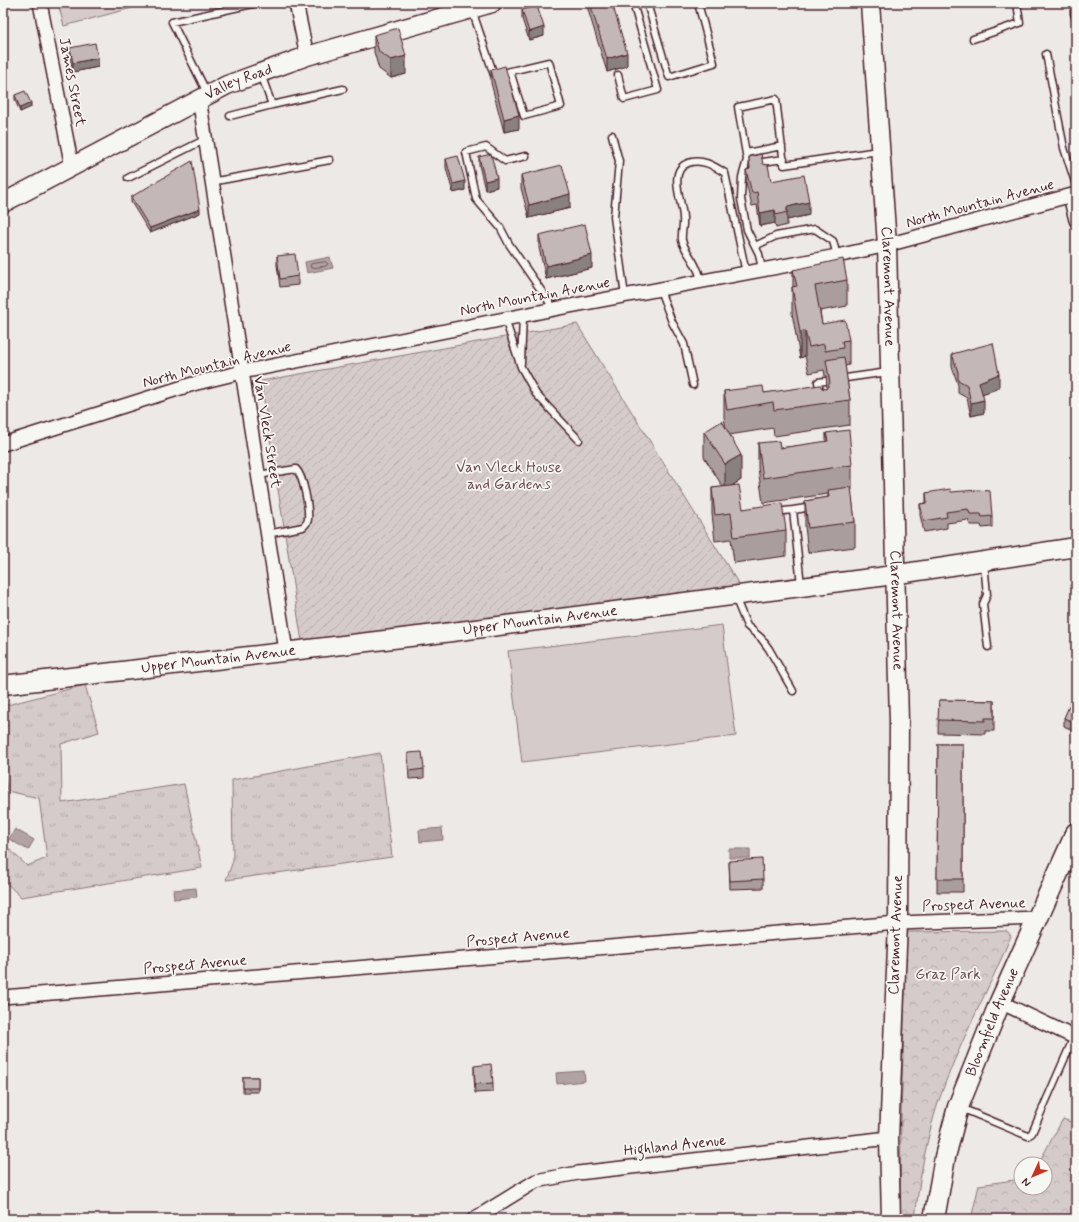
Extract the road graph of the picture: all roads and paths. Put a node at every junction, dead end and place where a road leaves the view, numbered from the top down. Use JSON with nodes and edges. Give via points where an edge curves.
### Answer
{"nodes":[{"id":1,"x":40,"y":3,"type":"edge"},
{"id":2,"x":257,"y":3,"type":"edge"},
{"id":3,"x":296,"y":3,"type":"edge"},
{"id":4,"x":492,"y":3,"type":"edge"},
{"id":5,"x":633,"y":3,"type":"edge"},
{"id":6,"x":647,"y":3,"type":"edge"},
{"id":7,"x":698,"y":3,"type":"edge"},
{"id":8,"x":870,"y":3,"type":"edge"},
{"id":9,"x":1017,"y":3,"type":"edge"},
{"id":10,"x":471,"y":6,"type":"edge"},
{"id":11,"x":973,"y":39,"type":"dead end"},
{"id":12,"x":1046,"y":54,"type":"dead end"},
{"id":13,"x":307,"y":56,"type":"junction"},
{"id":14,"x":510,"y":71,"type":"junction"},
{"id":15,"x":261,"y":72,"type":"junction"},
{"id":16,"x":618,"y":76,"type":"dead end"},
{"id":17,"x":343,"y":89,"type":"dead end"},
{"id":18,"x":203,"y":96,"type":"junction"},
{"id":19,"x":272,"y":105,"type":"junction"},
{"id":20,"x":230,"y":116,"type":"dead end"},
{"id":21,"x":612,"y":135,"type":"dead end"},
{"id":22,"x":204,"y":140,"type":"junction"},
{"id":23,"x":782,"y":146,"type":"junction"},
{"id":24,"x":880,"y":150,"type":"junction"},
{"id":25,"x":746,"y":154,"type":"junction"},
{"id":26,"x":526,"y":156,"type":"dead end"},
{"id":27,"x":784,"y":159,"type":"junction"},
{"id":28,"x":330,"y":160,"type":"dead end"},
{"id":29,"x":72,"y":167,"type":"junction"},
{"id":30,"x":745,"y":167,"type":"junction"},
{"id":31,"x":128,"y":178,"type":"dead end"},
{"id":32,"x":211,"y":182,"type":"junction"},
{"id":33,"x":1074,"y":191,"type":"edge"},
{"id":34,"x":3,"y":203,"type":"edge"},
{"id":35,"x":1076,"y":220,"type":"edge"},
{"id":36,"x":887,"y":245,"type":"junction"},
{"id":37,"x":755,"y":246,"type":"junction"},
{"id":38,"x":837,"y":256,"type":"junction"},
{"id":39,"x":762,"y":270,"type":"junction"},
{"id":40,"x":746,"y":273,"type":"junction"},
{"id":41,"x":701,"y":281,"type":"junction"},
{"id":42,"x":660,"y":290,"type":"junction"},
{"id":43,"x":625,"y":296,"type":"junction"},
{"id":44,"x":554,"y":309,"type":"junction"},
{"id":45,"x":523,"y":316,"type":"junction"},
{"id":46,"x":505,"y":319,"type":"junction"},
{"id":47,"x":521,"y":367,"type":"junction"},
{"id":48,"x":242,"y":372,"type":"junction"},
{"id":49,"x":890,"y":372,"type":"junction"},
{"id":50,"x":693,"y":385,"type":"dead end"},
{"id":51,"x":821,"y":396,"type":"edge"},
{"id":52,"x":579,"y":440,"type":"dead end"},
{"id":53,"x":3,"y":444,"type":"edge"},
{"id":54,"x":258,"y":474,"type":"junction"},
{"id":55,"x":821,"y":505,"type":"edge"},
{"id":56,"x":793,"y":510,"type":"junction"},
{"id":57,"x":764,"y":514,"type":"edge"},
{"id":58,"x":267,"y":534,"type":"junction"},
{"id":59,"x":1076,"y":547,"type":"edge"},
{"id":60,"x":984,"y":561,"type":"junction"},
{"id":61,"x":896,"y":574,"type":"junction"},
{"id":62,"x":801,"y":586,"type":"junction"},
{"id":63,"x":734,"y":596,"type":"junction"},
{"id":64,"x":988,"y":647,"type":"dead end"},
{"id":65,"x":286,"y":651,"type":"junction"},
{"id":66,"x":3,"y":685,"type":"edge"},
{"id":67,"x":793,"y":691,"type":"dead end"},
{"id":68,"x":1076,"y":833,"type":"edge"},
{"id":69,"x":1037,"y":918,"type":"junction"},
{"id":70,"x":898,"y":923,"type":"junction"},
{"id":71,"x":3,"y":997,"type":"edge"},
{"id":72,"x":1000,"y":1002,"type":"junction"},
{"id":73,"x":1075,"y":1038,"type":"edge"},
{"id":74,"x":958,"y":1107,"type":"junction"},
{"id":75,"x":889,"y":1138,"type":"junction"},
{"id":76,"x":474,"y":1219,"type":"edge"},
{"id":77,"x":891,"y":1219,"type":"edge"},
{"id":78,"x":934,"y":1219,"type":"edge"}],
"edges":[{"from":1,"to":29,"type":"street","name":"James Street"},
{"from":2,"to":18,"type":"lane","via":[[172,22]]},
{"from":3,"to":13,"type":"street"},
{"from":4,"to":10,"type":"street","name":"Valley Road"},
{"from":5,"to":16,"type":"lane","via":[[658,90],[624,99]]},
{"from":6,"to":7,"type":"lane","via":[[668,78],[714,63]]},
{"from":8,"to":24,"type":"street","name":"Claremont Avenue"},
{"from":9,"to":11,"type":"lane","via":[[1020,23]]},
{"from":10,"to":13,"type":"street","name":"Valley Road"},
{"from":10,"to":14,"type":"lane","via":[[494,75]]},
{"from":12,"to":33,"type":"lane"},
{"from":13,"to":15,"type":"street","name":"Valley Road"},
{"from":14,"to":14,"type":"lane","via":[[549,62],[561,106],[524,116]]},
{"from":15,"to":18,"type":"street","name":"Valley Road"},
{"from":15,"to":19,"type":"lane"},
{"from":17,"to":19,"type":"lane"},
{"from":18,"to":22,"type":"street","name":"Van Vleck Street"},
{"from":18,"to":29,"type":"street","name":"Valley Road"},
{"from":19,"to":20,"type":"lane"},
{"from":21,"to":43,"type":"lane","via":[[619,161],[614,217]]},
{"from":22,"to":31,"type":"lane"},
{"from":22,"to":32,"type":"street","name":"Van Vleck Street"},
{"from":23,"to":25,"type":"lane"},
{"from":23,"to":25,"type":"lane","via":[[776,100],[738,107]]},
{"from":23,"to":27,"type":"lane"},
{"from":24,"to":27,"type":"lane","via":[[784,165]]},
{"from":24,"to":36,"type":"street","name":"Claremont Avenue"},
{"from":25,"to":30,"type":"lane"},
{"from":26,"to":44,"type":"lane","via":[[505,161],[486,147],[466,152],[476,199],[500,227]]},
{"from":27,"to":30,"type":"lane","via":[[752,163]]},
{"from":28,"to":32,"type":"lane"},
{"from":29,"to":34,"type":"street","name":"Valley Road"},
{"from":30,"to":37,"type":"lane","via":[[741,199],[747,230]]},
{"from":32,"to":48,"type":"street","name":"Van Vleck Street"},
{"from":33,"to":35,"type":"street"},
{"from":33,"to":36,"type":"street","name":"North Mountain Avenue"},
{"from":36,"to":38,"type":"street","name":"North Mountain Avenue"},
{"from":36,"to":49,"type":"street","name":"Claremont Avenue"},
{"from":37,"to":38,"type":"lane","via":[[776,236],[815,229],[833,241]]},
{"from":37,"to":39,"type":"lane"},
{"from":38,"to":39,"type":"street","name":"North Mountain Avenue"},
{"from":39,"to":40,"type":"street","name":"North Mountain Avenue"},
{"from":40,"to":41,"type":"street","name":"North Mountain Avenue"},
{"from":40,"to":41,"type":"lane","via":[[725,173],[703,162],[692,161],[680,169],[678,185],[684,218],[682,238]]},
{"from":41,"to":42,"type":"street","name":"North Mountain Avenue"},
{"from":42,"to":43,"type":"street","name":"North Mountain Avenue"},
{"from":42,"to":50,"type":"lane","via":[[672,322],[684,344]]},
{"from":43,"to":44,"type":"street","name":"North Mountain Avenue"},
{"from":44,"to":45,"type":"street","name":"North Mountain Avenue"},
{"from":45,"to":46,"type":"street","name":"North Mountain Avenue"},
{"from":45,"to":47,"type":"lane"},
{"from":46,"to":47,"type":"lane"},
{"from":46,"to":48,"type":"street","name":"North Mountain Avenue"},
{"from":47,"to":52,"type":"lane","via":[[536,394]]},
{"from":48,"to":53,"type":"street","name":"North Mountain Avenue","via":[[193,384]]},
{"from":48,"to":54,"type":"street","name":"Van Vleck Street"},
{"from":49,"to":51,"type":"lane","via":[[818,382]]},
{"from":49,"to":61,"type":"street","name":"Claremont Avenue"},
{"from":54,"to":58,"type":"street","name":"Van Vleck Street"},
{"from":54,"to":58,"type":"lane","via":[[296,469],[302,477],[308,520],[306,524],[303,527]]},
{"from":55,"to":56,"type":"lane"},
{"from":56,"to":57,"type":"lane"},
{"from":56,"to":62,"type":"lane"},
{"from":58,"to":65,"type":"street","name":"Van Vleck Street"},
{"from":59,"to":60,"type":"street","name":"Upper Mountain Avenue"},
{"from":60,"to":61,"type":"street","name":"Upper Mountain Avenue"},
{"from":60,"to":64,"type":"lane","via":[[987,596],[983,604]]},
{"from":61,"to":62,"type":"street","name":"Upper Mountain Avenue"},
{"from":61,"to":70,"type":"street","name":"Claremont Avenue","via":[[899,722]]},
{"from":62,"to":63,"type":"street","name":"Upper Mountain Avenue"},
{"from":63,"to":65,"type":"street","name":"Upper Mountain Avenue"},
{"from":63,"to":67,"type":"lane","via":[[747,626],[769,649]]},
{"from":65,"to":66,"type":"street","name":"Upper Mountain Avenue"},
{"from":68,"to":69,"type":"main road","name":"Bloomfield Avenue"},
{"from":69,"to":70,"type":"street","name":"Prospect Avenue"},
{"from":69,"to":72,"type":"main road","name":"Bloomfield Avenue"},
{"from":70,"to":71,"type":"street","name":"Prospect Avenue"},
{"from":70,"to":75,"type":"street","name":"Claremont Avenue"},
{"from":72,"to":73,"type":"street"},
{"from":72,"to":74,"type":"main road","name":"Bloomfield Avenue"},
{"from":73,"to":74,"type":"lane","via":[[1032,1133],[1028,1136]]},
{"from":74,"to":78,"type":"main road","name":"Bloomfield Avenue","via":[[944,1157]]},
{"from":75,"to":76,"type":"street","name":"Highland Avenue","via":[[578,1173],[536,1181]]},
{"from":75,"to":77,"type":"street","name":"Claremont Avenue"}]}
